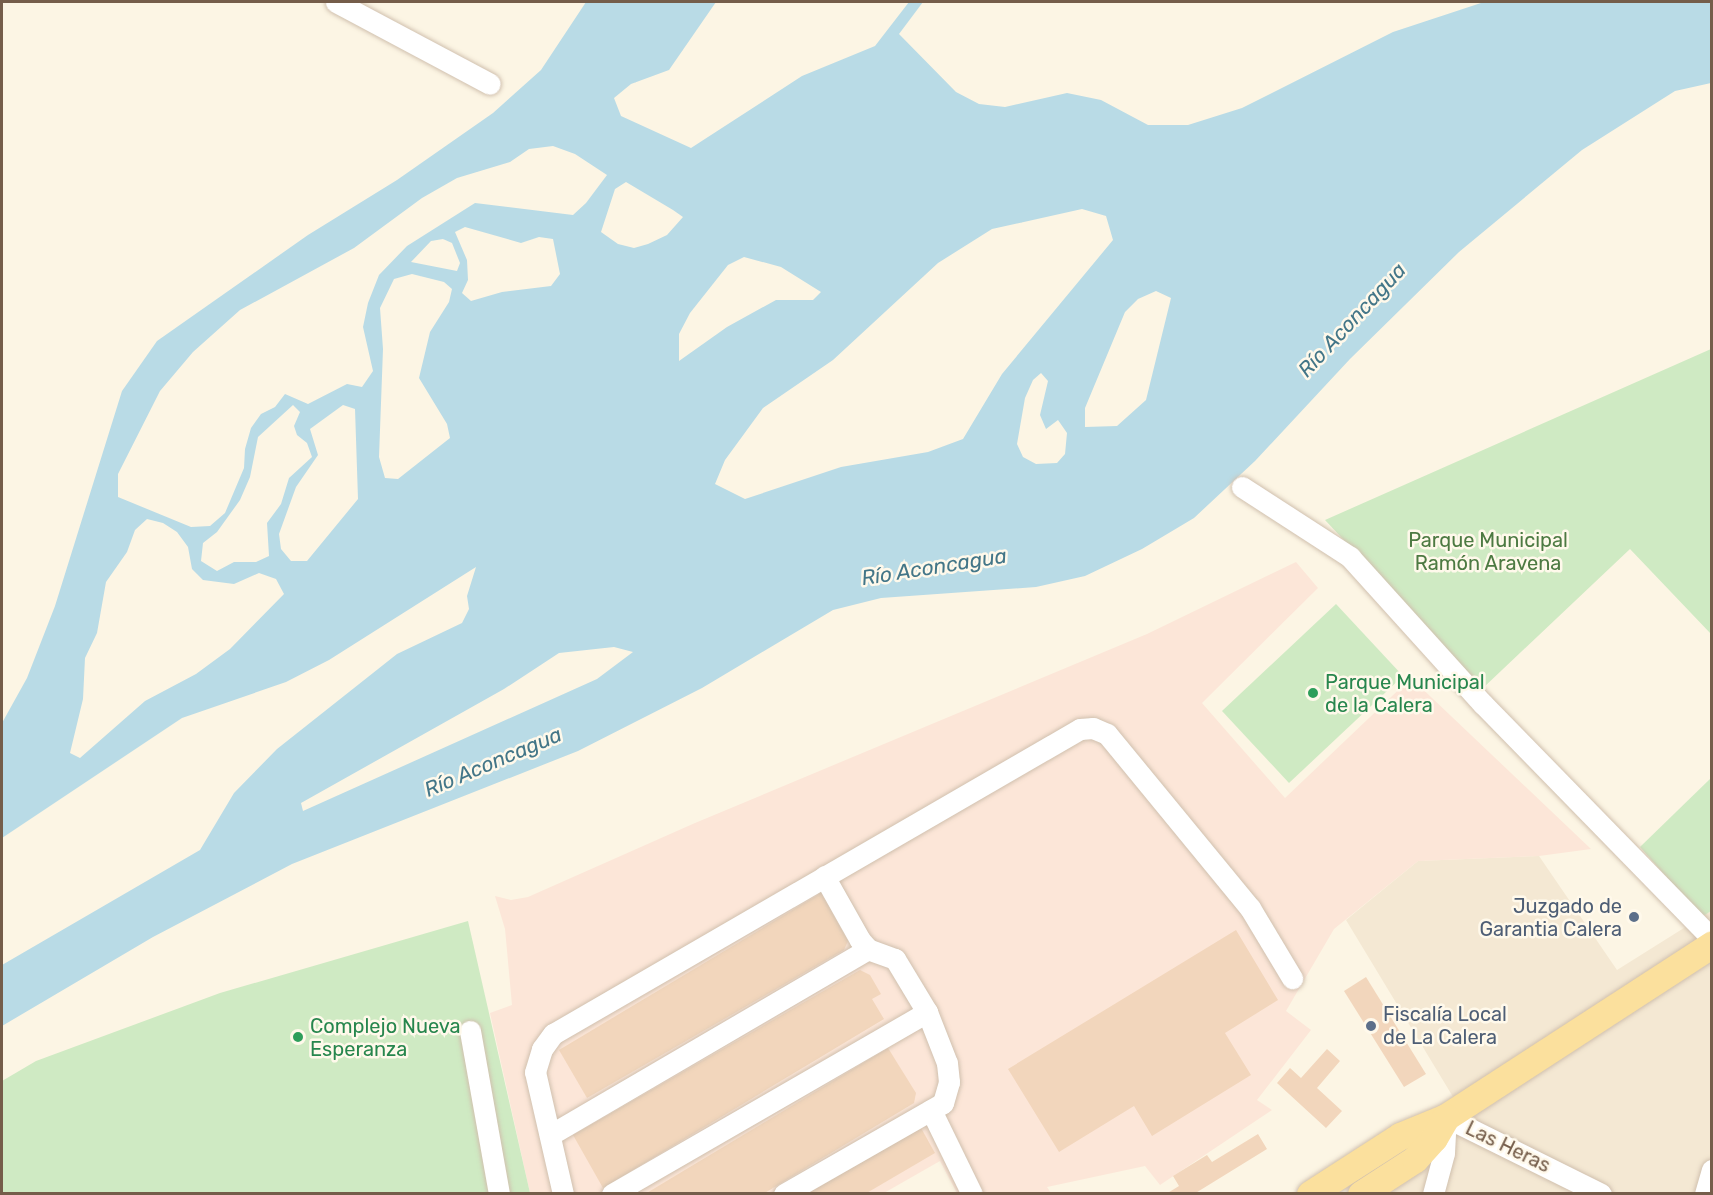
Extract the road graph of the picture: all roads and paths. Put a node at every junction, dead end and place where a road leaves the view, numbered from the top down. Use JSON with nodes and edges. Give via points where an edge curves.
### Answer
{"nodes":[{"id":1,"x":336,"y":2,"type":"edge"},
{"id":2,"x":490,"y":84,"type":"dead end"},
{"id":3,"x":1242,"y":487,"type":"dead end"},
{"id":4,"x":825,"y":876,"type":"junction"},
{"id":5,"x":1712,"y":939,"type":"edge"},
{"id":6,"x":1712,"y":944,"type":"edge"},
{"id":7,"x":868,"y":949,"type":"junction"},
{"id":8,"x":1292,"y":978,"type":"dead end"},
{"id":9,"x":927,"y":1012,"type":"junction"},
{"id":10,"x":470,"y":1031,"type":"dead end"},
{"id":11,"x":931,"y":1110,"type":"junction"},
{"id":12,"x":1446,"y":1117,"type":"junction"},
{"id":13,"x":550,"y":1135,"type":"junction"},
{"id":14,"x":1712,"y":1170,"type":"edge"},
{"id":15,"x":499,"y":1194,"type":"edge"},
{"id":16,"x":563,"y":1194,"type":"edge"},
{"id":17,"x":612,"y":1194,"type":"edge"},
{"id":18,"x":784,"y":1194,"type":"edge"},
{"id":19,"x":972,"y":1194,"type":"edge"},
{"id":20,"x":1311,"y":1194,"type":"edge"},
{"id":21,"x":1360,"y":1194,"type":"edge"},
{"id":22,"x":1433,"y":1194,"type":"edge"},
{"id":23,"x":1601,"y":1194,"type":"edge"},
{"id":24,"x":1705,"y":1194,"type":"edge"}],
"edges":[{"from":1,"to":2,"type":"street"},
{"from":3,"to":5,"type":"street","via":[[1350,557],[1483,704]]},
{"from":4,"to":7,"type":"street"},
{"from":4,"to":8,"type":"street","via":[[1080,729],[1093,728],[1107,734],[1250,908]]},
{"from":4,"to":13,"type":"street","via":[[553,1034],[535,1072]]},
{"from":6,"to":12,"type":"main road"},
{"from":7,"to":9,"type":"street","via":[[895,959]]},
{"from":7,"to":13,"type":"street"},
{"from":9,"to":11,"type":"street","via":[[947,1063],[949,1082],[943,1102]]},
{"from":9,"to":17,"type":"street"},
{"from":10,"to":15,"type":"street"},
{"from":11,"to":18,"type":"street"},
{"from":11,"to":19,"type":"street"},
{"from":12,"to":20,"type":"main road","via":[[1400,1136]]},
{"from":12,"to":21,"type":"main road","via":[[1415,1159]]},
{"from":12,"to":22,"type":"street","via":[[1444,1153]]},
{"from":12,"to":23,"type":"street","name":"Las Heras"},
{"from":13,"to":16,"type":"street"},
{"from":14,"to":24,"type":"street"}]}
